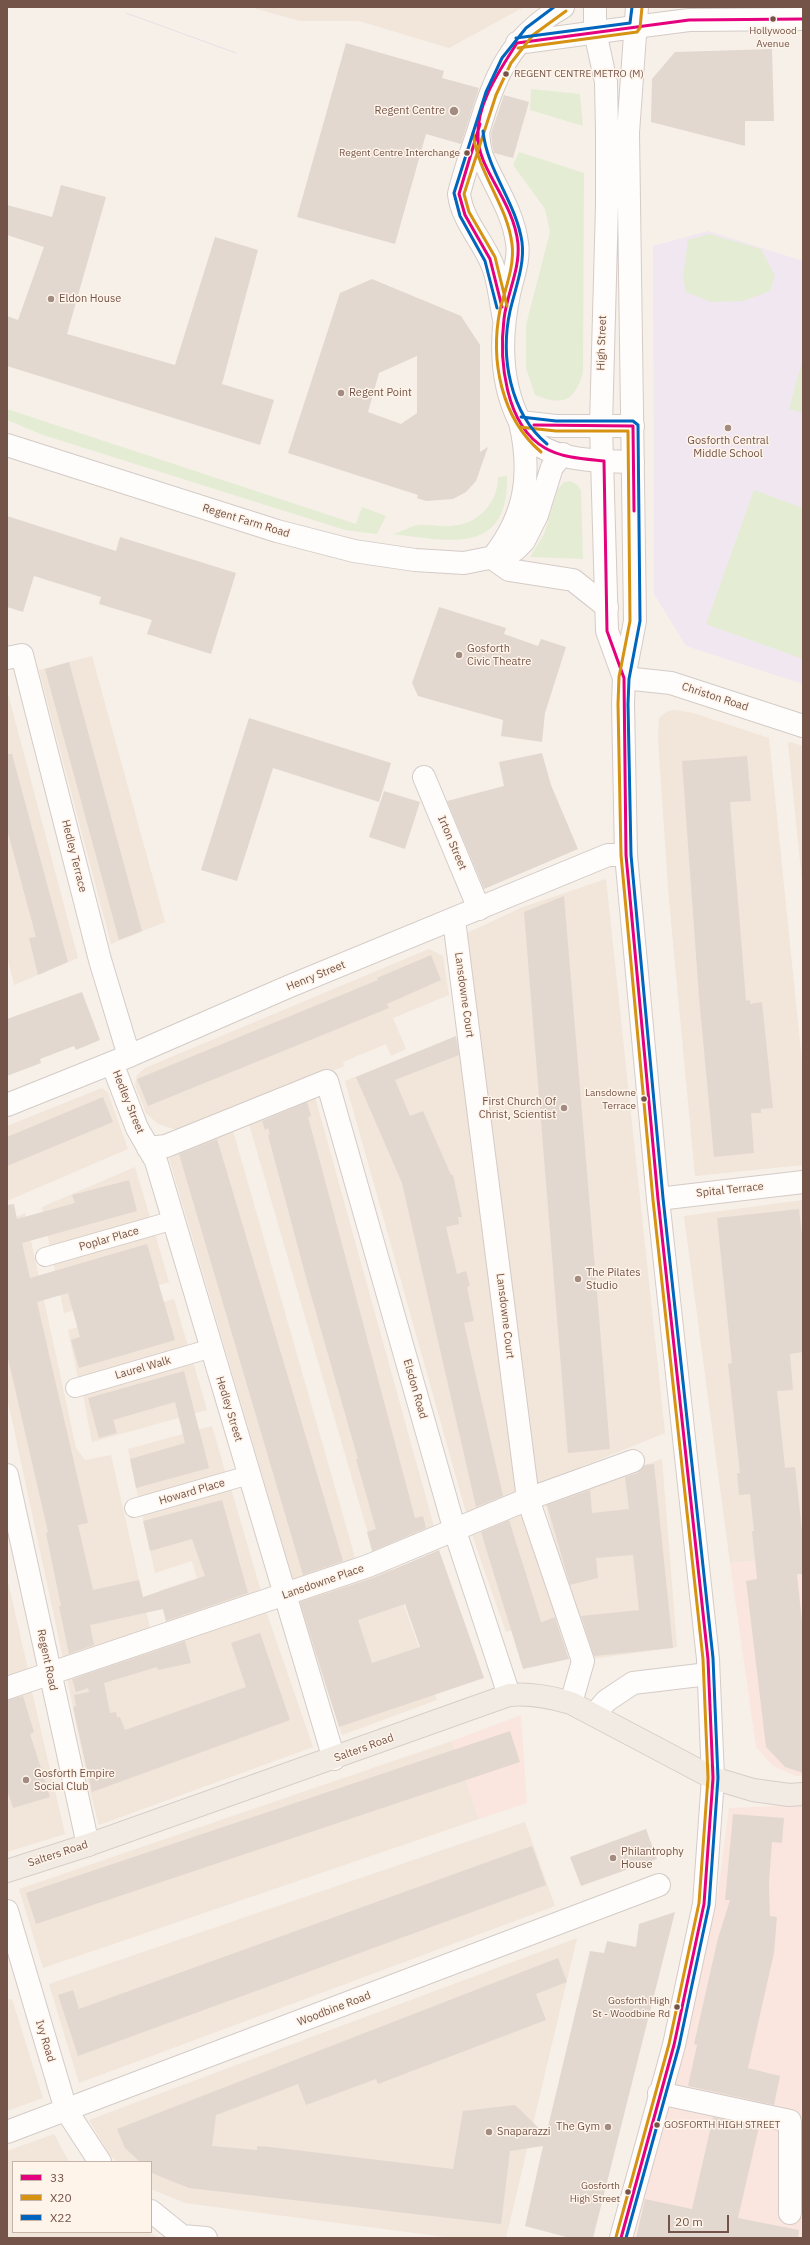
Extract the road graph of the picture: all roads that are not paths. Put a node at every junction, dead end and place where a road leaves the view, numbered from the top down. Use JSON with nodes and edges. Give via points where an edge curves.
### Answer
{"nodes":[{"id":1,"x":563,"y":7,"type":"edge"},
{"id":2,"x":595,"y":7,"type":"edge"},
{"id":3,"x":636,"y":17,"type":"edge"},
{"id":4,"x":803,"y":19,"type":"edge"},
{"id":5,"x":595,"y":32,"type":"junction"},
{"id":6,"x":518,"y":43,"type":"junction"},
{"id":7,"x":617,"y":131,"type":"junction"},
{"id":8,"x":478,"y":132,"type":"junction"},
{"id":9,"x":618,"y":207,"type":"junction"},
{"id":10,"x":504,"y":319,"type":"junction"},
{"id":11,"x":520,"y":422,"type":"junction"},
{"id":12,"x":601,"y":426,"type":"junction"},
{"id":13,"x":633,"y":426,"type":"junction"},
{"id":14,"x":7,"y":445,"type":"edge"},
{"id":15,"x":562,"y":454,"type":"junction"},
{"id":16,"x":604,"y":462,"type":"junction"},
{"id":17,"x":633,"y":462,"type":"junction"},
{"id":18,"x":492,"y":558,"type":"junction"},
{"id":19,"x":607,"y":607,"type":"junction"},
{"id":20,"x":15,"y":657,"type":"edge"},
{"id":21,"x":624,"y":678,"type":"junction"},
{"id":22,"x":803,"y":726,"type":"edge"},
{"id":23,"x":424,"y":777,"type":"dead end"},
{"id":24,"x":626,"y":855,"type":"junction"},
{"id":25,"x":479,"y":909,"type":"junction"},
{"id":26,"x":454,"y":920,"type":"junction"},
{"id":27,"x":120,"y":1060,"type":"junction"},
{"id":28,"x":7,"y":1105,"type":"edge"},
{"id":29,"x":148,"y":1148,"type":"junction"},
{"id":30,"x":803,"y":1182,"type":"edge"},
{"id":31,"x":658,"y":1198,"type":"junction"},
{"id":32,"x":174,"y":1220,"type":"junction"},
{"id":33,"x":46,"y":1257,"type":"dead end"},
{"id":34,"x":212,"y":1348,"type":"junction"},
{"id":35,"x":75,"y":1388,"type":"dead end"},
{"id":36,"x":633,"y":1461,"type":"dead end"},
{"id":37,"x":7,"y":1475,"type":"edge"},
{"id":38,"x":249,"y":1476,"type":"junction"},
{"id":39,"x":528,"y":1499,"type":"junction"},
{"id":40,"x":134,"y":1508,"type":"dead end"},
{"id":41,"x":455,"y":1531,"type":"junction"},
{"id":42,"x":284,"y":1595,"type":"junction"},
{"id":43,"x":708,"y":1674,"type":"junction"},
{"id":44,"x":50,"y":1675,"type":"junction"},
{"id":45,"x":7,"y":1688,"type":"edge"},
{"id":46,"x":509,"y":1695,"type":"junction"},
{"id":47,"x":571,"y":1703,"type":"junction"},
{"id":48,"x":594,"y":1715,"type":"junction"},
{"id":49,"x":334,"y":1759,"type":"junction"},
{"id":50,"x":713,"y":1778,"type":"junction"},
{"id":51,"x":803,"y":1794,"type":"edge"},
{"id":52,"x":88,"y":1845,"type":"junction"},
{"id":53,"x":7,"y":1871,"type":"edge"},
{"id":54,"x":659,"y":1885,"type":"dead end"},
{"id":55,"x":7,"y":1911,"type":"edge"},
{"id":56,"x":659,"y":2093,"type":"junction"},
{"id":57,"x":66,"y":2110,"type":"junction"},
{"id":58,"x":7,"y":2132,"type":"edge"},
{"id":59,"x":99,"y":2161,"type":"edge"},
{"id":60,"x":152,"y":2213,"type":"edge"},
{"id":61,"x":790,"y":2213,"type":"dead end"},
{"id":62,"x":206,"y":2238,"type":"edge"},
{"id":63,"x":621,"y":2238,"type":"edge"}],
"edges":[{"from":1,"to":6,"type":"street","via":[[540,21]]},
{"from":2,"to":5,"type":"street","name":"High Street"},
{"from":3,"to":4,"type":"street","via":[[689,20]]},
{"from":3,"to":5,"type":"street"},
{"from":3,"to":7,"type":"street","name":"High Street"},
{"from":5,"to":6,"type":"street"},
{"from":5,"to":7,"type":"street","name":"High Street"},
{"from":6,"to":8,"type":"street","via":[[498,74],[486,102]]},
{"from":7,"to":9,"type":"street","name":"High Street"},
{"from":8,"to":10,"type":"street","via":[[482,154],[510,212],[518,245]]},
{"from":8,"to":10,"type":"street","via":[[459,194],[460,205],[493,266]]},
{"from":9,"to":12,"type":"street","name":"High Street"},
{"from":9,"to":13,"type":"street","name":"High Street"},
{"from":10,"to":11,"type":"street","via":[[504,374],[513,409]]},
{"from":11,"to":12,"type":"street","via":[[539,426]]},
{"from":11,"to":15,"type":"street","via":[[537,443]]},
{"from":11,"to":18,"type":"street","via":[[526,457],[522,504],[512,531]]},
{"from":12,"to":13,"type":"street"},
{"from":12,"to":16,"type":"street","name":"High Street"},
{"from":13,"to":17,"type":"street","name":"High Street"},
{"from":14,"to":18,"type":"street","name":"Regent Farm Road","via":[[277,531],[354,550],[415,560],[464,563]]},
{"from":15,"to":16,"type":"street"},
{"from":15,"to":18,"type":"street","name":"Regent Farm Road","via":[[552,467],[537,514],[524,541],[515,550]]},
{"from":16,"to":17,"type":"street"},
{"from":16,"to":19,"type":"street","name":"High Street"},
{"from":17,"to":21,"type":"street","name":"High Street","via":[[635,621]]},
{"from":18,"to":19,"type":"street","via":[[509,570],[573,580]]},
{"from":19,"to":21,"type":"street","name":"High Street","via":[[607,631]]},
{"from":20,"to":27,"type":"street","name":"Hedley Terrace","via":[[100,960]]},
{"from":21,"to":22,"type":"street","name":"Christon Road","via":[[671,683]]},
{"from":21,"to":24,"type":"street","name":"High Street"},
{"from":23,"to":25,"type":"street","name":"Irton Street"},
{"from":24,"to":25,"type":"street","name":"Henry Street","via":[[608,855]]},
{"from":24,"to":31,"type":"street","name":"High Street"},
{"from":25,"to":26,"type":"street","name":"Henry Street"},
{"from":26,"to":27,"type":"street","name":"Henry Street","via":[[290,986]]},
{"from":26,"to":39,"type":"street","name":"Lansdowne Court"},
{"from":27,"to":28,"type":"street","name":"Henry Street"},
{"from":27,"to":29,"type":"street","name":"Hedley Street","via":[[136,1128]]},
{"from":29,"to":32,"type":"street","name":"Hedley Street","via":[[156,1161]]},
{"from":29,"to":41,"type":"street","name":"Elsdon Road","via":[[166,1146],[327,1081]]},
{"from":30,"to":31,"type":"street","name":"Spital Terrace"},
{"from":31,"to":43,"type":"street","name":"High Street"},
{"from":32,"to":33,"type":"street","name":"Poplar Place"},
{"from":32,"to":34,"type":"street","name":"Hedley Street"},
{"from":34,"to":35,"type":"street","name":"Laurel Walk"},
{"from":34,"to":38,"type":"street","name":"Hedley Street"},
{"from":36,"to":39,"type":"street","name":"Lansdowne Place"},
{"from":37,"to":44,"type":"street","name":"Regent Road"},
{"from":38,"to":40,"type":"street","name":"Howard Place"},
{"from":38,"to":42,"type":"street","name":"Hedley Street"},
{"from":39,"to":41,"type":"street","name":"Lansdowne Place"},
{"from":39,"to":47,"type":"street","name":"Lansdowne Court","via":[[583,1661]]},
{"from":41,"to":42,"type":"street","name":"Lansdowne Place","via":[[368,1566]]},
{"from":41,"to":46,"type":"street","name":"Elsdon Road"},
{"from":42,"to":44,"type":"street","name":"Lansdowne Place"},
{"from":42,"to":49,"type":"street","name":"Hedley Street"},
{"from":43,"to":48,"type":"street","via":[[633,1683],[606,1701]]},
{"from":43,"to":50,"type":"street","name":"High Street"},
{"from":44,"to":45,"type":"street","name":"Lansdowne Place"},
{"from":44,"to":52,"type":"street","name":"Regent Road"},
{"from":46,"to":47,"type":"main road","name":"Salters Road","via":[[532,1694]]},
{"from":46,"to":49,"type":"main road","name":"Salters Road"},
{"from":47,"to":48,"type":"main road","name":"Salters Road"},
{"from":48,"to":50,"type":"main road","name":"Salters Road"},
{"from":49,"to":52,"type":"main road","name":"Salters Road"},
{"from":50,"to":51,"type":"main road","name":"Salters Road","via":[[753,1790]]},
{"from":50,"to":56,"type":"street","name":"High Street","via":[[704,1904],[674,2045]]},
{"from":52,"to":53,"type":"main road","name":"Salters Road"},
{"from":54,"to":57,"type":"street","name":"Woodbine Road"},
{"from":55,"to":57,"type":"street","name":"Ivy Road"},
{"from":56,"to":61,"type":"street","via":[[790,2121]]},
{"from":56,"to":63,"type":"street","name":"High Street"},
{"from":57,"to":58,"type":"street","name":"Woodbine Road"},
{"from":57,"to":59,"type":"street","name":"Ivy Road"},
{"from":60,"to":62,"type":"street","via":[[182,2236]]}]}
